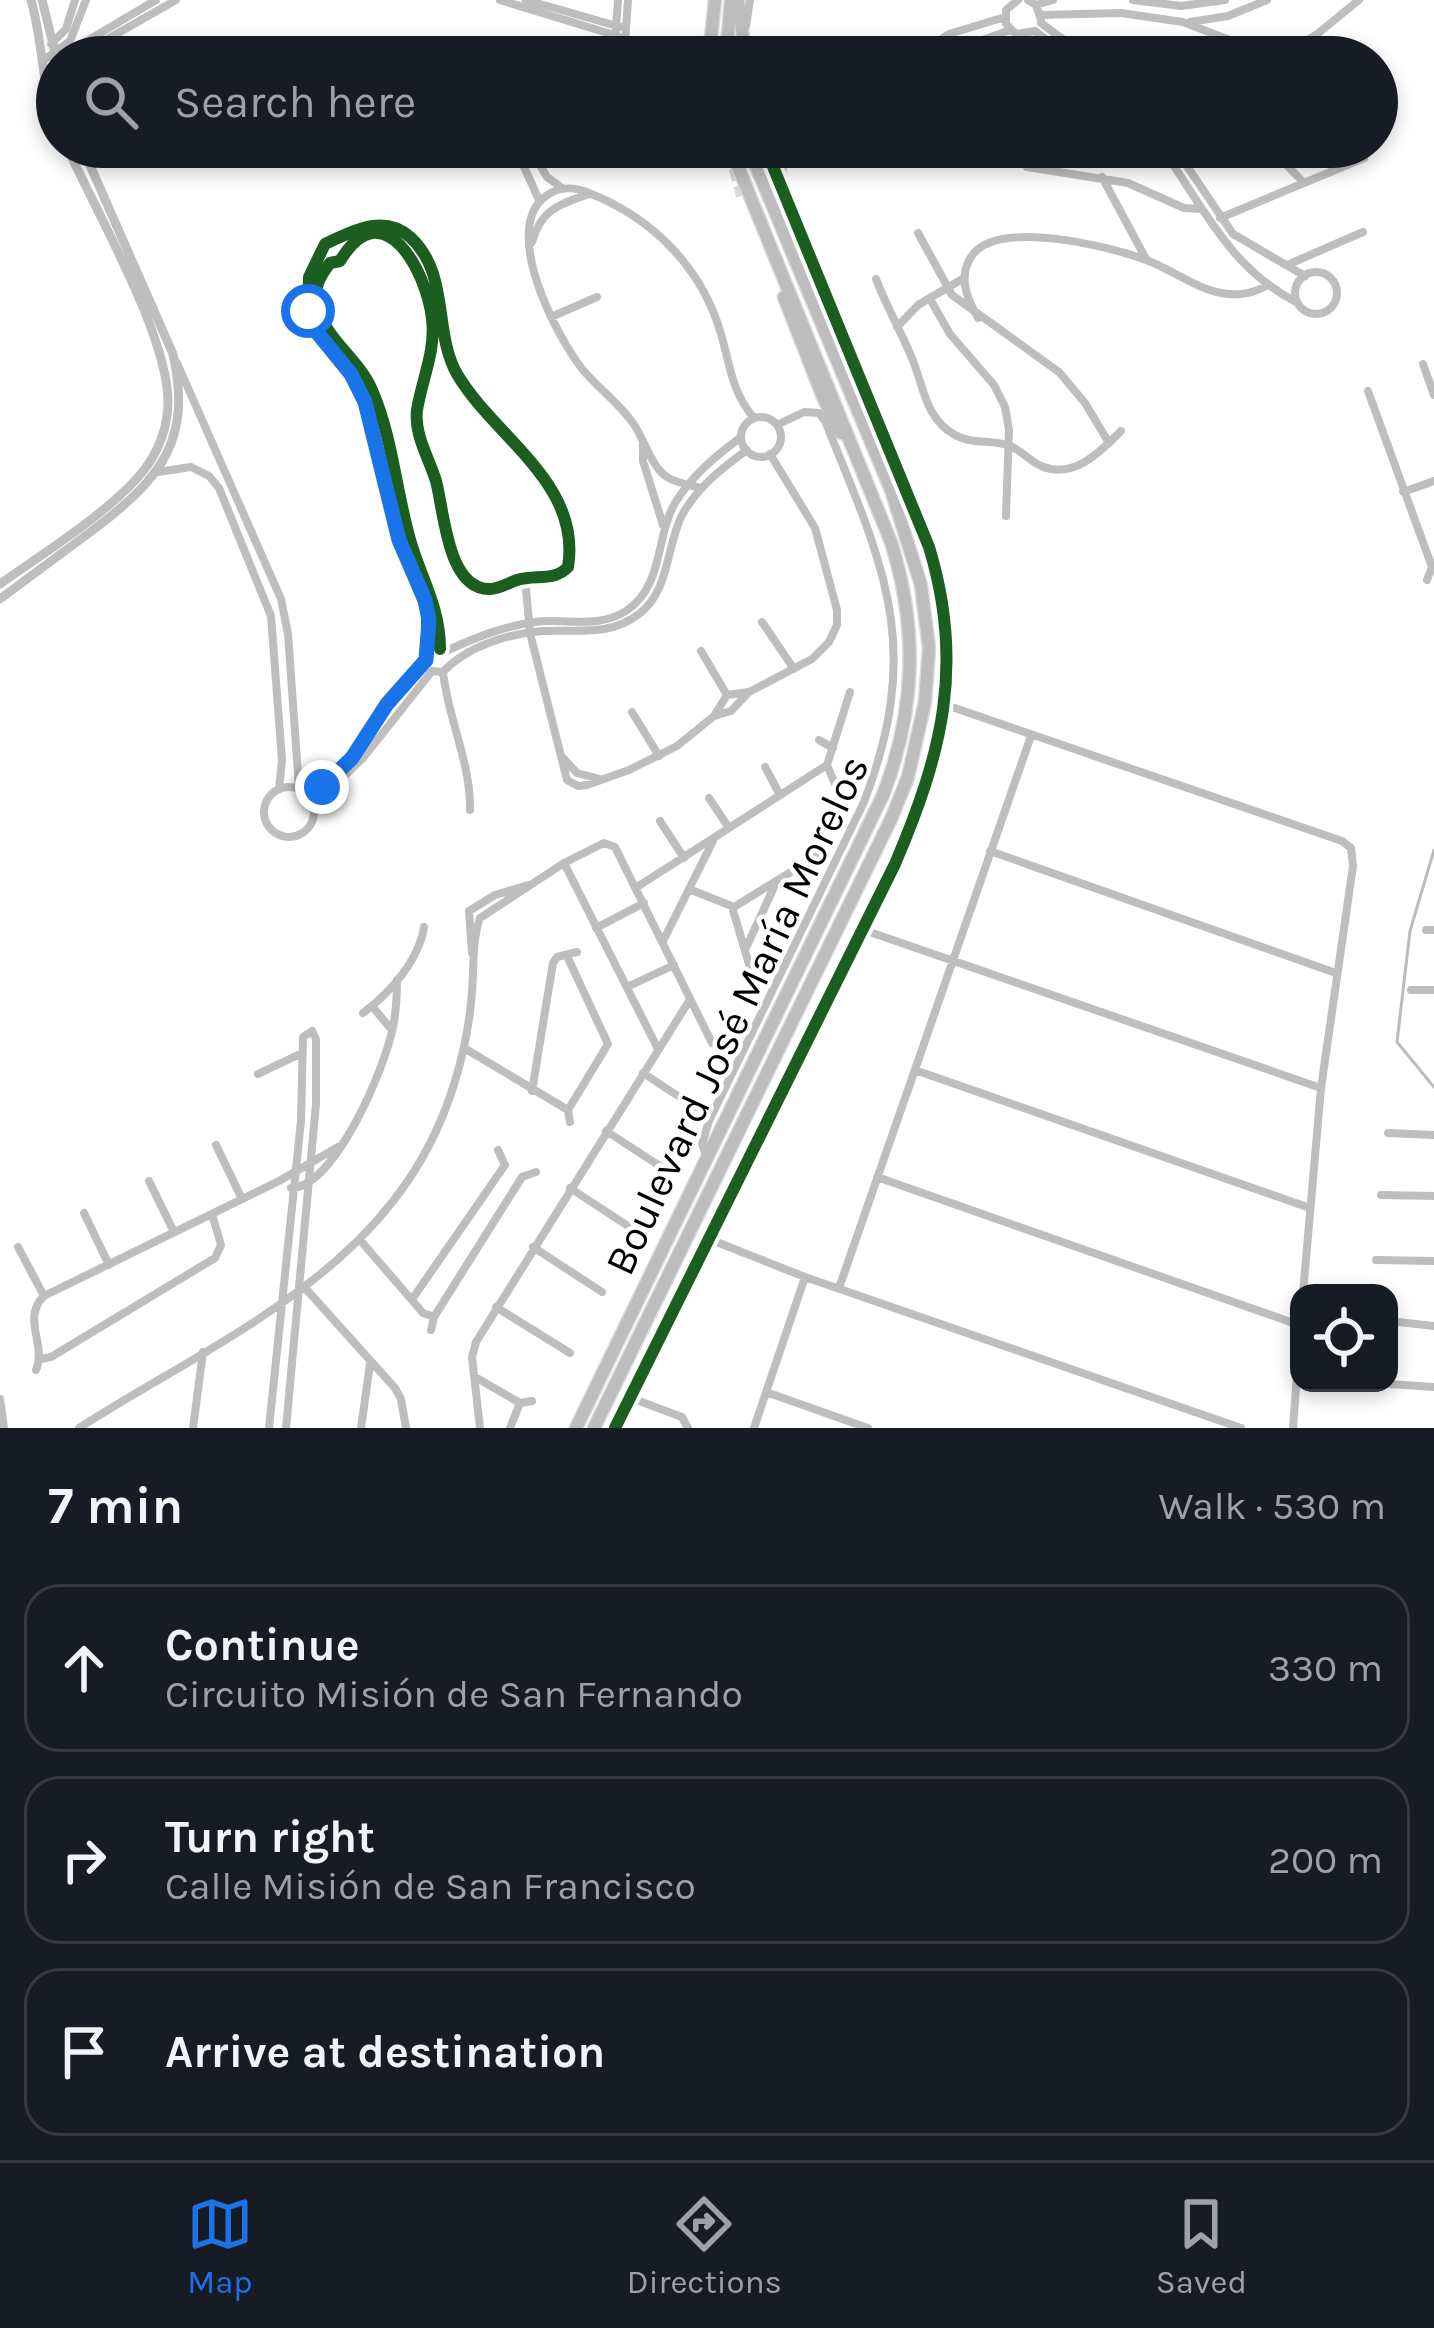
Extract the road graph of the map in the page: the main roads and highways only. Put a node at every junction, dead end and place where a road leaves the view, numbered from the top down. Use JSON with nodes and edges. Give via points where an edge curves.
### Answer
{"nodes":[{"id":1,"x":715,"y":0,"type":"edge"},
{"id":2,"x":735,"y":0,"type":"edge"},
{"id":3,"x":711,"y":36,"type":"edge"},
{"id":4,"x":729,"y":36,"type":"edge"},
{"id":5,"x":741,"y":36,"type":"edge"},
{"id":6,"x":739,"y":168,"type":"edge"},
{"id":7,"x":757,"y":168,"type":"edge"},
{"id":8,"x":742,"y":196,"type":"tunnel mouth"},
{"id":9,"x":819,"y":273,"type":"road end"},
{"id":10,"x":855,"y":405,"type":"junction"},
{"id":11,"x":850,"y":440,"type":"junction"},
{"id":12,"x":847,"y":474,"type":"road end"},
{"id":13,"x":868,"y":483,"type":"junction"},
{"id":14,"x":576,"y":1428,"type":"edge"},
{"id":15,"x":594,"y":1428,"type":"edge"}],
"edges":[{"from":1,"to":3,"type":"main road"},
{"from":2,"to":4,"type":"main road"},
{"from":2,"to":5,"type":"main road"},
{"from":6,"to":11,"type":"main road","name":"Boulevard José María Morelos"},
{"from":7,"to":10,"type":"main road","name":"Boulevard José María Morelos"},
{"from":8,"to":11,"type":"main road","via":[[836,427]]},
{"from":9,"to":10,"type":"main road"},
{"from":10,"to":15,"type":"main road","name":"Boulevard José María Morelos","via":[[925,604],[929,666],[916,749],[866,874]]},
{"from":11,"to":13,"type":"main road","name":"Boulevard José María Morelos"},
{"from":12,"to":13,"type":"main road"},
{"from":13,"to":14,"type":"main road","name":"Boulevard José María Morelos","via":[[897,559],[910,627],[902,740],[858,851]]}]}
